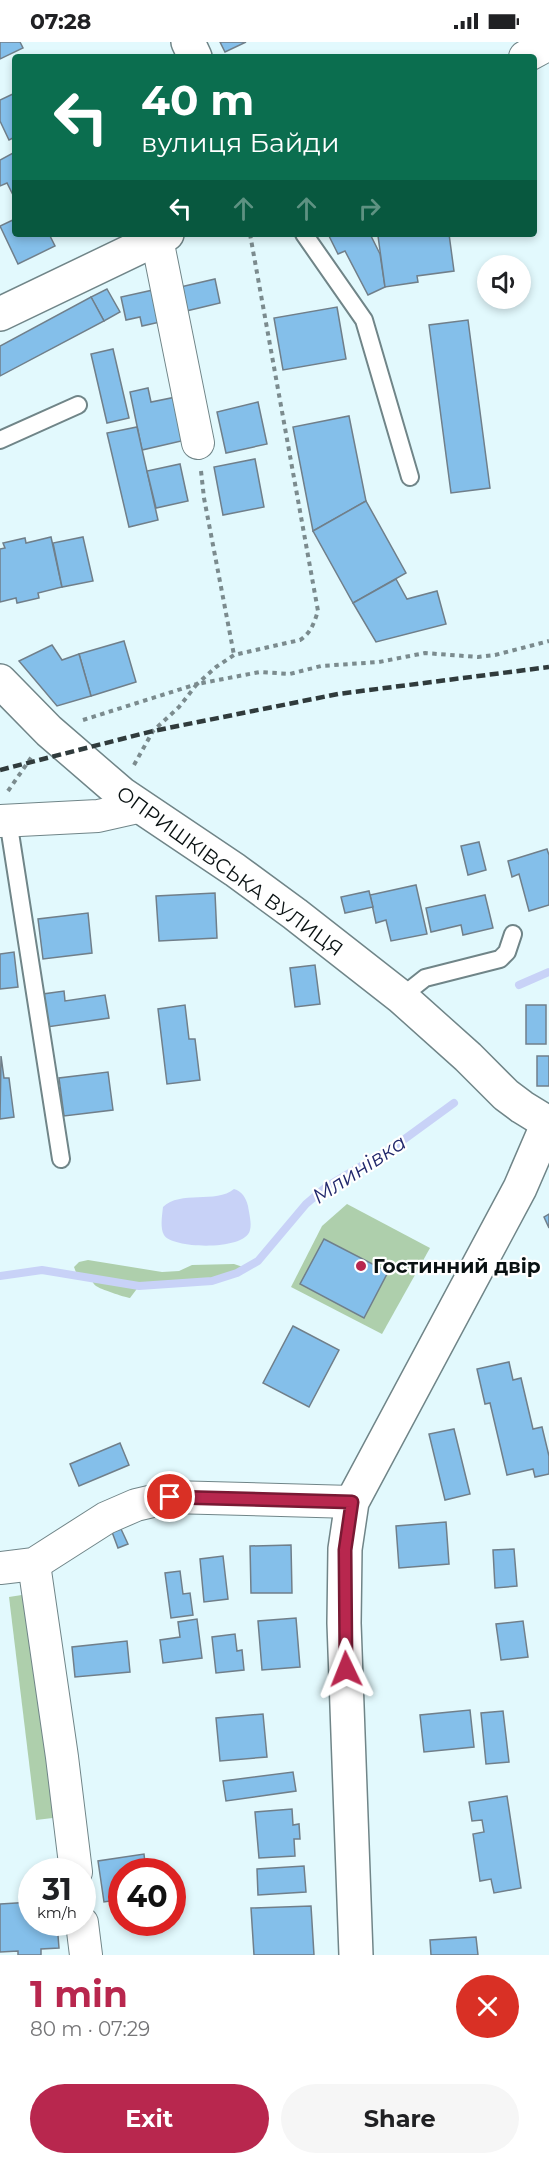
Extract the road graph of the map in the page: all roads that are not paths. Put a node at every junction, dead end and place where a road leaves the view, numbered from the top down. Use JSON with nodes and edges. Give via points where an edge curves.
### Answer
{"nodes":[{"id":1,"x":549,"y":44,"type":"edge"},
{"id":2,"x":531,"y":54,"type":"edge"},
{"id":3,"x":160,"y":237,"type":"edge"},
{"id":4,"x":162,"y":237,"type":"edge"},
{"id":5,"x":306,"y":237,"type":"edge"},
{"id":6,"x":1,"y":309,"type":"edge"},
{"id":7,"x":78,"y":405,"type":"dead end"},
{"id":8,"x":0,"y":440,"type":"edge"},
{"id":9,"x":198,"y":443,"type":"road end"},
{"id":10,"x":410,"y":477,"type":"dead end"},
{"id":11,"x":0,"y":681,"type":"edge"},
{"id":12,"x":130,"y":801,"type":"junction"},
{"id":13,"x":5,"y":811,"type":"edge"},
{"id":14,"x":513,"y":934,"type":"dead end"},
{"id":15,"x":400,"y":997,"type":"junction"},
{"id":16,"x":549,"y":1123,"type":"edge"},
{"id":17,"x":61,"y":1159,"type":"dead end"},
{"id":18,"x":352,"y":1502,"type":"junction"},
{"id":19,"x":34,"y":1564,"type":"junction"},
{"id":20,"x":0,"y":1568,"type":"edge"},
{"id":21,"x":74,"y":1858,"type":"edge"},
{"id":22,"x":84,"y":1936,"type":"edge"},
{"id":23,"x":86,"y":1955,"type":"edge"},
{"id":24,"x":356,"y":1955,"type":"edge"}],
"edges":[{"from":1,"to":2,"type":"street"},
{"from":3,"to":6,"type":"street"},
{"from":4,"to":9,"type":"street"},
{"from":5,"to":10,"type":"lane","via":[[364,320]]},
{"from":7,"to":8,"type":"lane"},
{"from":11,"to":12,"type":"street","name":"ОПРИШКІВСЬКА ВУЛИЦЯ"},
{"from":12,"to":13,"type":"street","via":[[98,816]]},
{"from":12,"to":15,"type":"street","name":"ОПРИШКІВСЬКА ВУЛИЦЯ","via":[[236,870]]},
{"from":13,"to":17,"type":"lane"},
{"from":14,"to":15,"type":"lane","via":[[500,959],[425,978]]},
{"from":15,"to":16,"type":"street","name":"ОПРИШКІВСЬКА ВУЛИЦЯ","via":[[506,1095]]},
{"from":16,"to":18,"type":"street","via":[[520,1188]]},
{"from":18,"to":19,"type":"street","via":[[170,1497],[136,1504],[106,1518]]},
{"from":18,"to":24,"type":"street","via":[[345,1550],[344,1623]]},
{"from":19,"to":20,"type":"street"},
{"from":19,"to":21,"type":"street"},
{"from":22,"to":23,"type":"street"}]}
